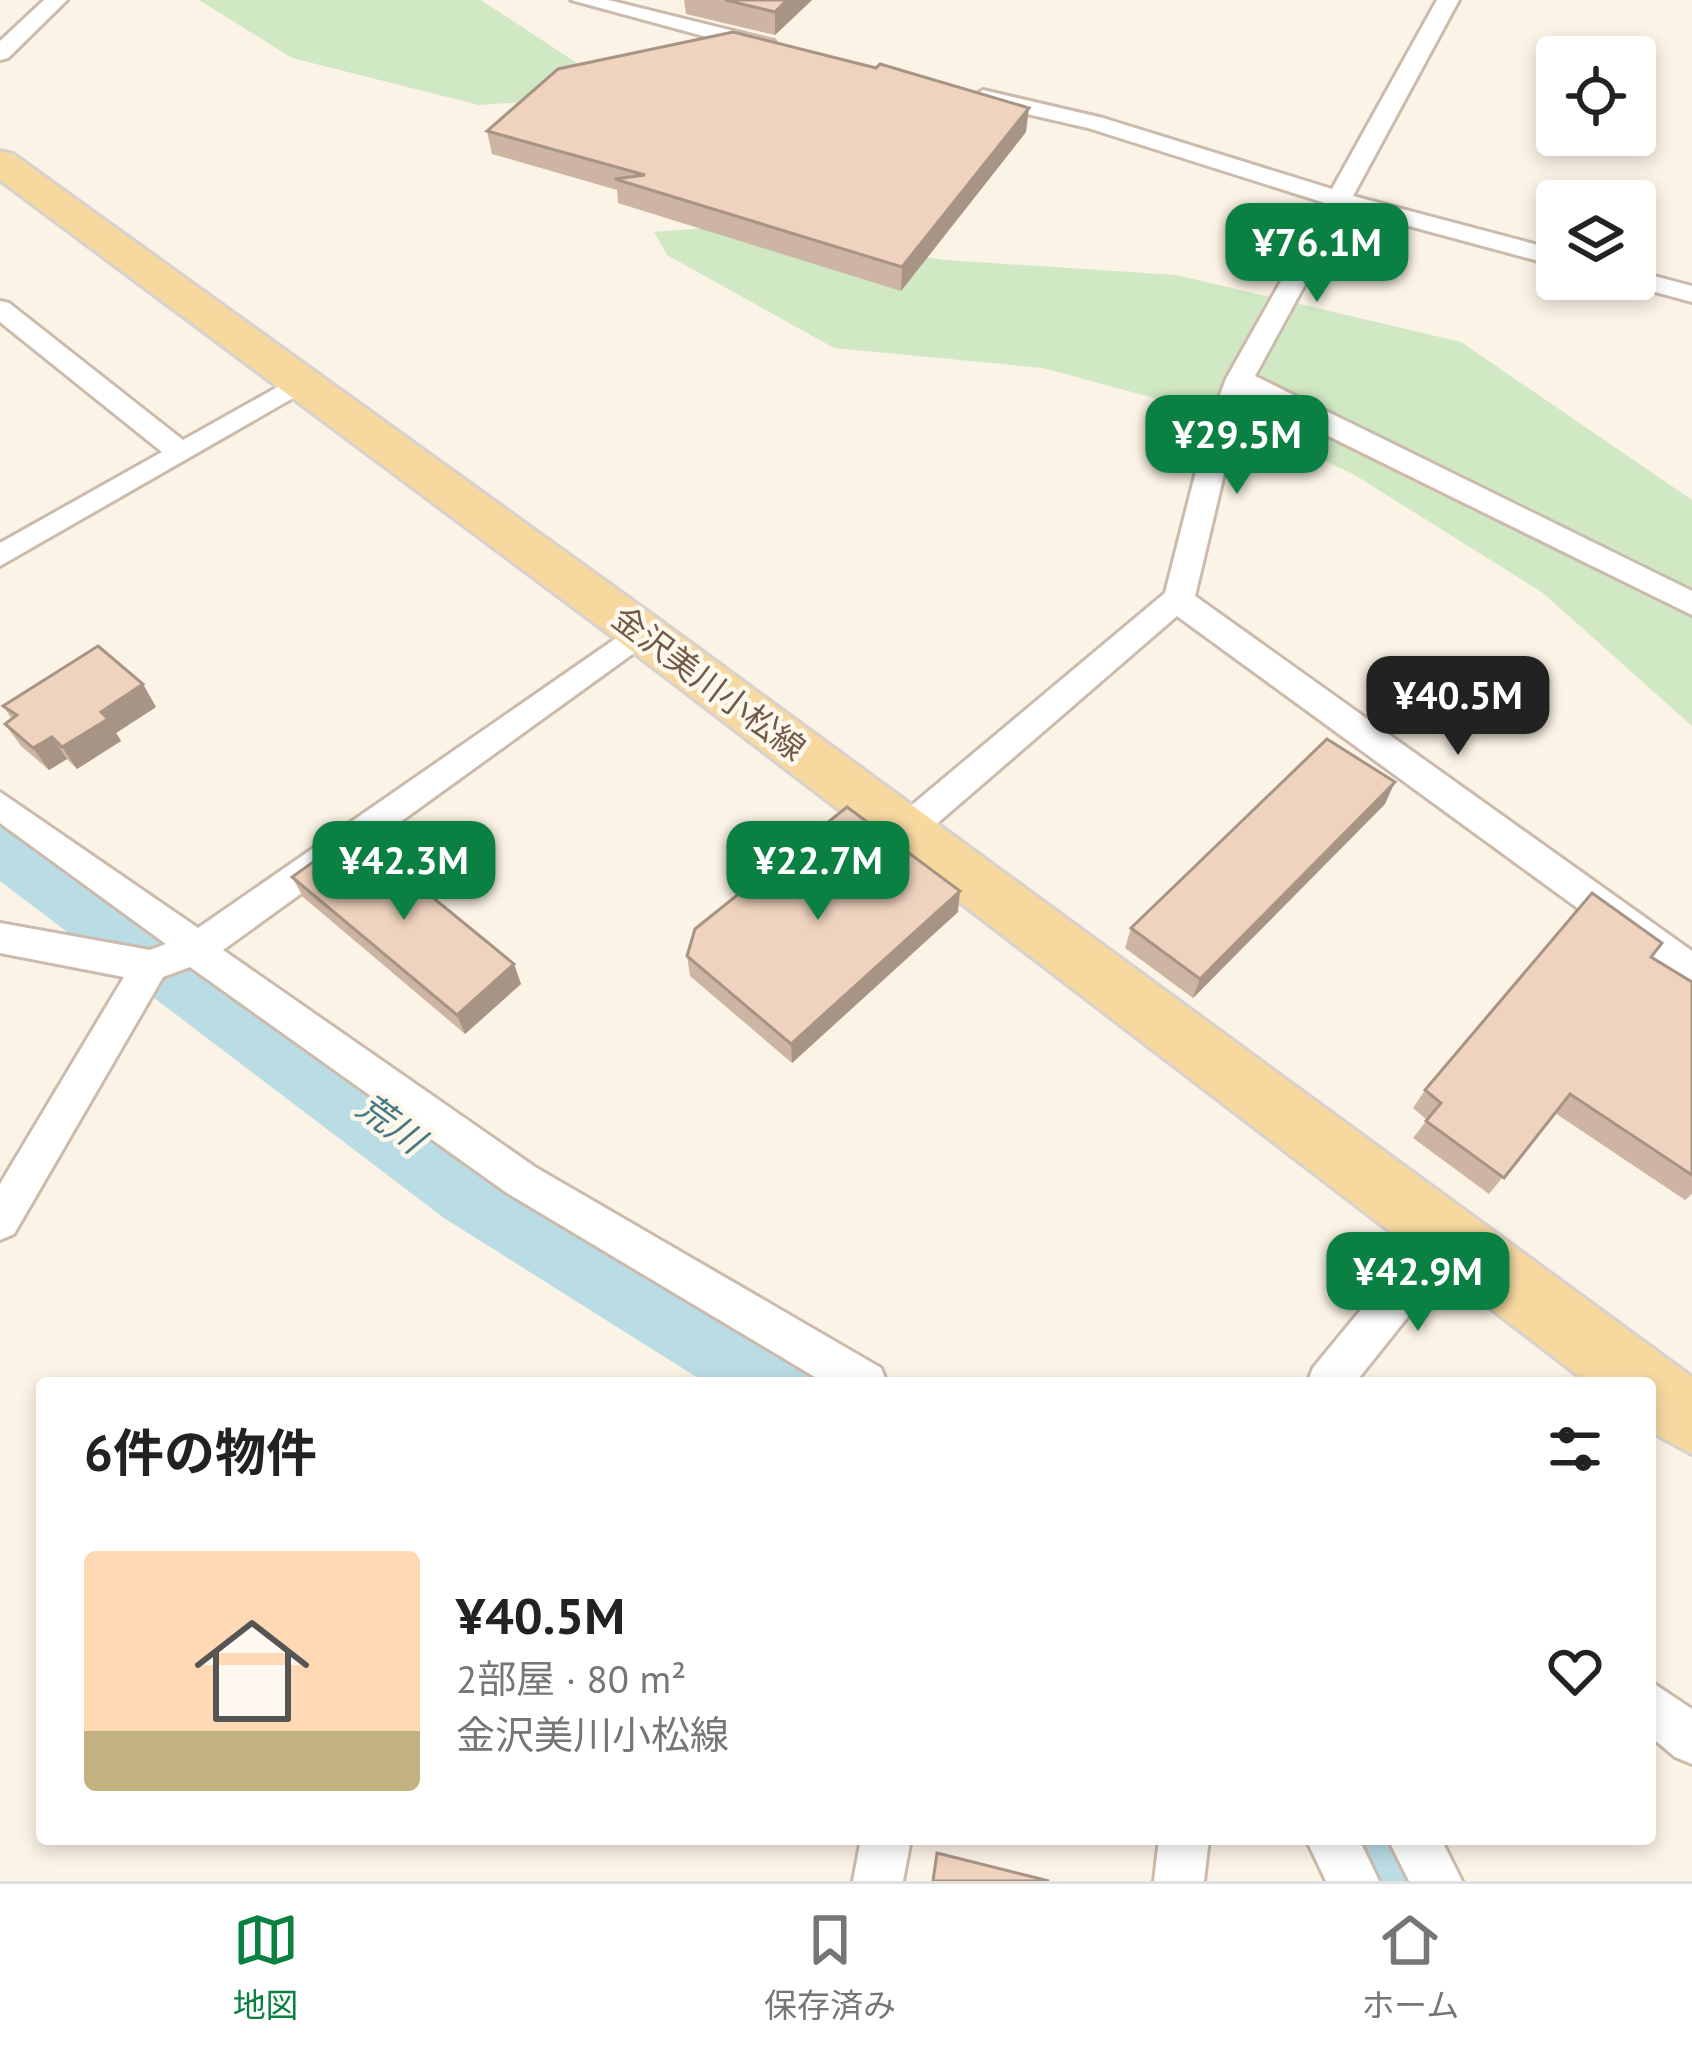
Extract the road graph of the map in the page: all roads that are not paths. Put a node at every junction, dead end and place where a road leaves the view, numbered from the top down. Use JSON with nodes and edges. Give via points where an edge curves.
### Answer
{"nodes":[{"id":1,"x":56,"y":0,"type":"edge"},
{"id":2,"x":582,"y":0,"type":"edge"},
{"id":3,"x":1448,"y":0,"type":"edge"},
{"id":4,"x":0,"y":11,"type":"edge"},
{"id":5,"x":34,"y":21,"type":"junction"},
{"id":6,"x":779,"y":49,"type":"edge"},
{"id":7,"x":0,"y":53,"type":"edge"},
{"id":8,"x":960,"y":92,"type":"edge"},
{"id":9,"x":0,"y":162,"type":"edge"},
{"id":10,"x":1341,"y":200,"type":"junction"},
{"id":11,"x":1536,"y":252,"type":"edge"},
{"id":12,"x":1656,"y":285,"type":"edge"},
{"id":13,"x":1692,"y":294,"type":"edge"},
{"id":14,"x":0,"y":309,"type":"edge"},
{"id":15,"x":1240,"y":379,"type":"junction"},
{"id":16,"x":300,"y":386,"type":"junction"},
{"id":17,"x":181,"y":453,"type":"junction"},
{"id":18,"x":2,"y":552,"type":"edge"},
{"id":19,"x":1179,"y":598,"type":"junction"},
{"id":20,"x":1692,"y":604,"type":"edge"},
{"id":21,"x":641,"y":632,"type":"junction"},
{"id":22,"x":0,"y":805,"type":"edge"},
{"id":23,"x":906,"y":830,"type":"junction"},
{"id":24,"x":0,"y":938,"type":"edge"},
{"id":25,"x":196,"y":949,"type":"junction"},
{"id":26,"x":152,"y":966,"type":"junction"},
{"id":27,"x":1692,"y":971,"type":"edge"},
{"id":28,"x":0,"y":1221,"type":"edge"},
{"id":29,"x":1447,"y":1236,"type":"junction"},
{"id":30,"x":856,"y":1377,"type":"edge"},
{"id":31,"x":1333,"y":1377,"type":"edge"},
{"id":32,"x":1635,"y":1377,"type":"edge"},
{"id":33,"x":1656,"y":1393,"type":"edge"},
{"id":34,"x":1692,"y":1420,"type":"edge"},
{"id":35,"x":1656,"y":1710,"type":"edge"},
{"id":36,"x":1692,"y":1740,"type":"edge"},
{"id":37,"x":885,"y":1845,"type":"edge"},
{"id":38,"x":1183,"y":1845,"type":"edge"},
{"id":39,"x":1334,"y":1845,"type":"edge"},
{"id":40,"x":1416,"y":1845,"type":"edge"},
{"id":41,"x":878,"y":1881,"type":"edge"},
{"id":42,"x":1179,"y":1881,"type":"edge"},
{"id":43,"x":1354,"y":1881,"type":"edge"},
{"id":44,"x":1437,"y":1881,"type":"edge"}],
"edges":[{"from":1,"to":5,"type":"street"},
{"from":2,"to":6,"type":"street"},
{"from":3,"to":10,"type":"street"},
{"from":4,"to":5,"type":"street"},
{"from":5,"to":7,"type":"street"},
{"from":8,"to":10,"type":"street","via":[[1095,124]]},
{"from":9,"to":16,"type":"main road","name":"金沢美川小松線"},
{"from":10,"to":11,"type":"street"},
{"from":10,"to":15,"type":"street"},
{"from":12,"to":13,"type":"street"},
{"from":14,"to":17,"type":"street"},
{"from":15,"to":19,"type":"street"},
{"from":15,"to":20,"type":"street"},
{"from":16,"to":17,"type":"street"},
{"from":16,"to":21,"type":"main road","name":"金沢美川小松線"},
{"from":17,"to":18,"type":"street"},
{"from":19,"to":23,"type":"street"},
{"from":19,"to":27,"type":"street"},
{"from":21,"to":23,"type":"main road","name":"金沢美川小松線"},
{"from":21,"to":25,"type":"street"},
{"from":22,"to":25,"type":"street"},
{"from":23,"to":29,"type":"main road","name":"金沢美川小松線"},
{"from":24,"to":26,"type":"street"},
{"from":25,"to":26,"type":"street"},
{"from":25,"to":30,"type":"street","via":[[521,1180]]},
{"from":26,"to":28,"type":"street"},
{"from":29,"to":31,"type":"street"},
{"from":29,"to":32,"type":"main road","name":"金沢美川小松線"},
{"from":33,"to":34,"type":"main road","name":"金沢美川小松線"},
{"from":35,"to":36,"type":"street"},
{"from":37,"to":41,"type":"street"},
{"from":38,"to":42,"type":"street"},
{"from":39,"to":43,"type":"street"},
{"from":40,"to":44,"type":"street"}]}
